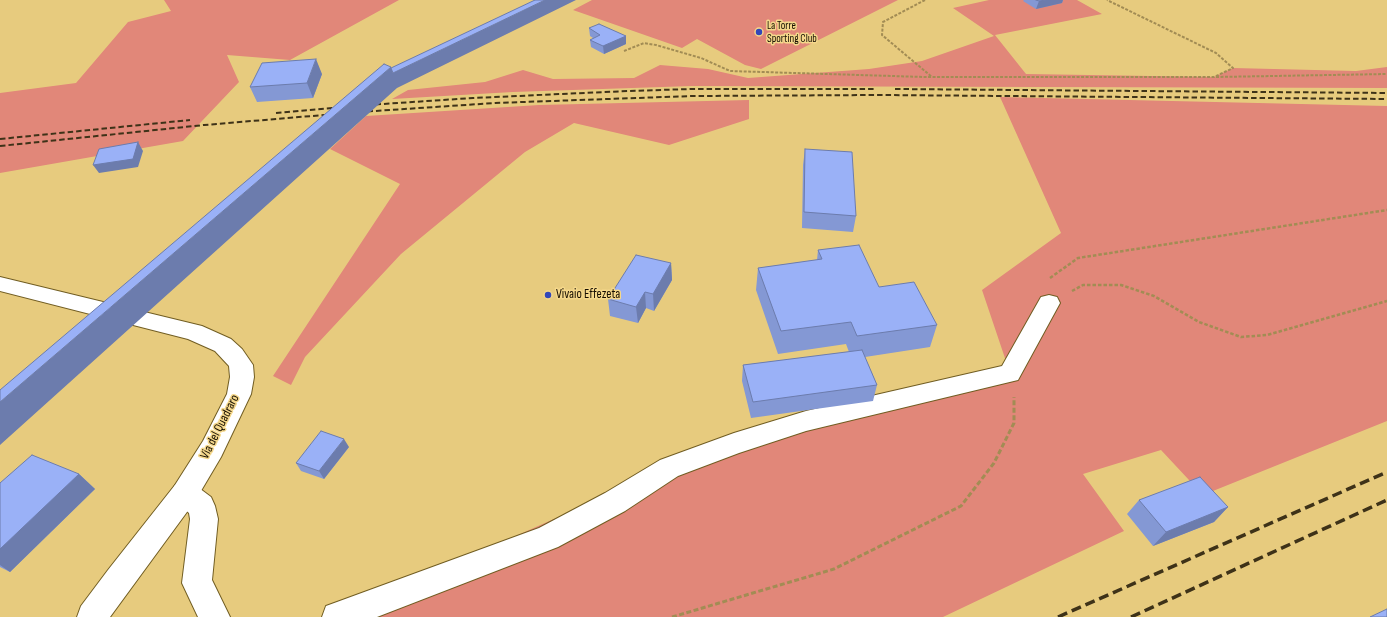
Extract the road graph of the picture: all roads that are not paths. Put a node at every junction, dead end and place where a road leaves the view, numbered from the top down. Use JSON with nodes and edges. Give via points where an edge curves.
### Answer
{"nodes":[{"id":1,"x":0,"y":284,"type":"edge"},
{"id":2,"x":1049,"y":303,"type":"road end"},
{"id":3,"x":185,"y":493,"type":"junction"},
{"id":4,"x":92,"y":617,"type":"edge"},
{"id":5,"x":215,"y":617,"type":"edge"},
{"id":6,"x":337,"y":617,"type":"edge"}],
"edges":[{"from":1,"to":3,"type":"street","name":"Via del Quadraro","via":[[194,332],[224,345],[234,355],[241,365],[242,377],[238,394],[212,449]]},
{"from":2,"to":6,"type":"street","via":[[1010,373],[806,421],[719,449],[669,468],[615,502],[548,538]]},
{"from":3,"to":4,"type":"street","name":"Via del Quadraro"},
{"from":3,"to":5,"type":"street","via":[[201,506],[204,519],[197,583]]}]}
